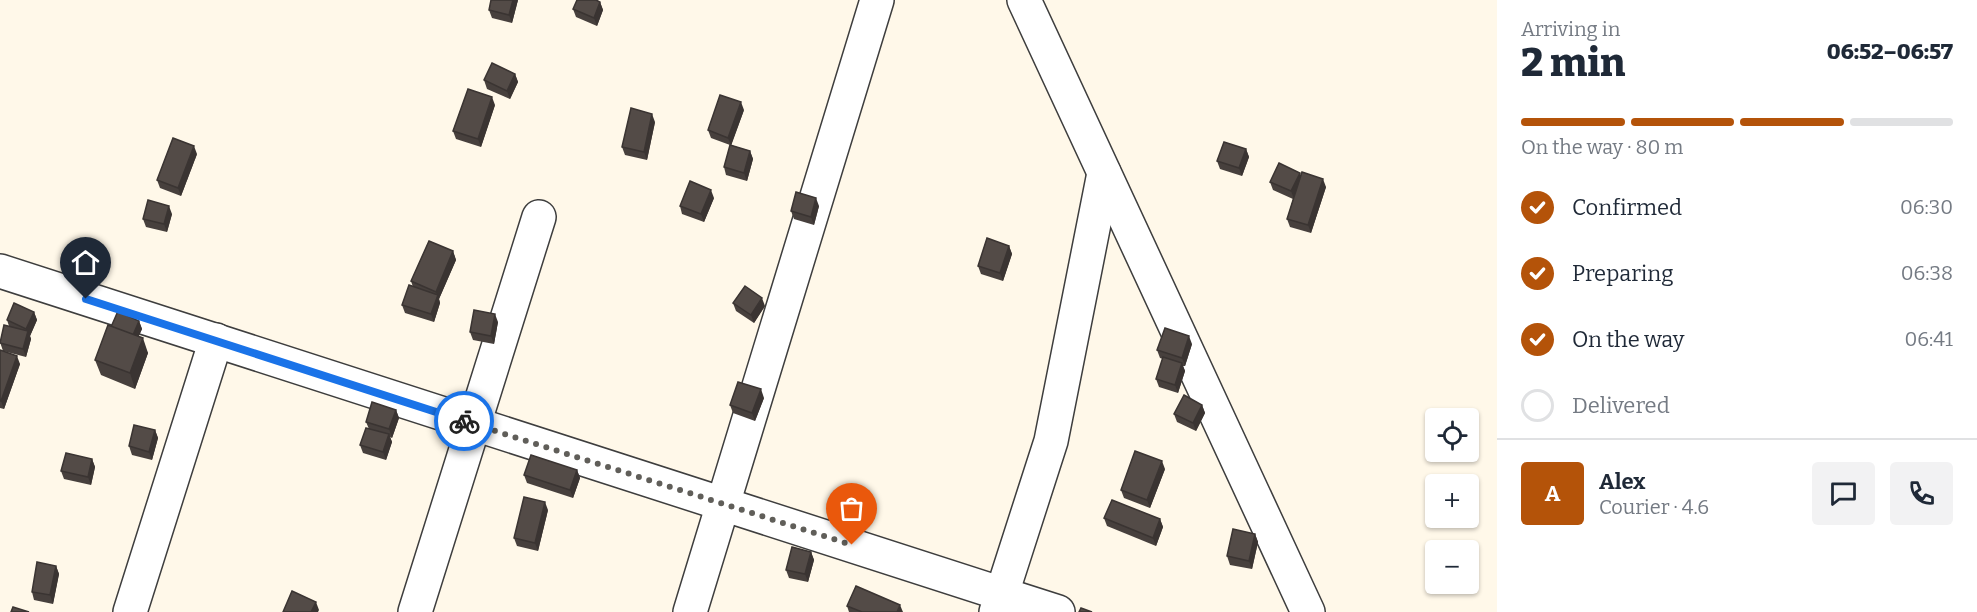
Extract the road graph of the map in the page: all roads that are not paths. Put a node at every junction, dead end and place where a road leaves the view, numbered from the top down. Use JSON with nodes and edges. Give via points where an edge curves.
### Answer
{"nodes":[{"id":1,"x":877,"y":0,"type":"edge"},
{"id":2,"x":1024,"y":0,"type":"edge"},
{"id":3,"x":1104,"y":173,"type":"junction"},
{"id":4,"x":539,"y":217,"type":"dead end"},
{"id":5,"x":0,"y":271,"type":"edge"},
{"id":6,"x":216,"y":340,"type":"junction"},
{"id":7,"x":475,"y":424,"type":"junction"},
{"id":8,"x":723,"y":504,"type":"junction"},
{"id":9,"x":999,"y":603,"type":"edge"},
{"id":10,"x":130,"y":612,"type":"edge"},
{"id":11,"x":415,"y":612,"type":"edge"},
{"id":12,"x":690,"y":612,"type":"edge"},
{"id":13,"x":1058,"y":612,"type":"edge"},
{"id":14,"x":1308,"y":612,"type":"edge"}],
"edges":[{"from":1,"to":8,"type":"street"},
{"from":2,"to":3,"type":"street"},
{"from":3,"to":9,"type":"street","via":[[1051,441]]},
{"from":3,"to":14,"type":"street"},
{"from":4,"to":7,"type":"street"},
{"from":5,"to":6,"type":"street"},
{"from":6,"to":7,"type":"street"},
{"from":6,"to":10,"type":"street"},
{"from":7,"to":8,"type":"street"},
{"from":7,"to":11,"type":"street"},
{"from":8,"to":9,"type":"street"},
{"from":8,"to":12,"type":"street"},
{"from":9,"to":13,"type":"street"}]}
